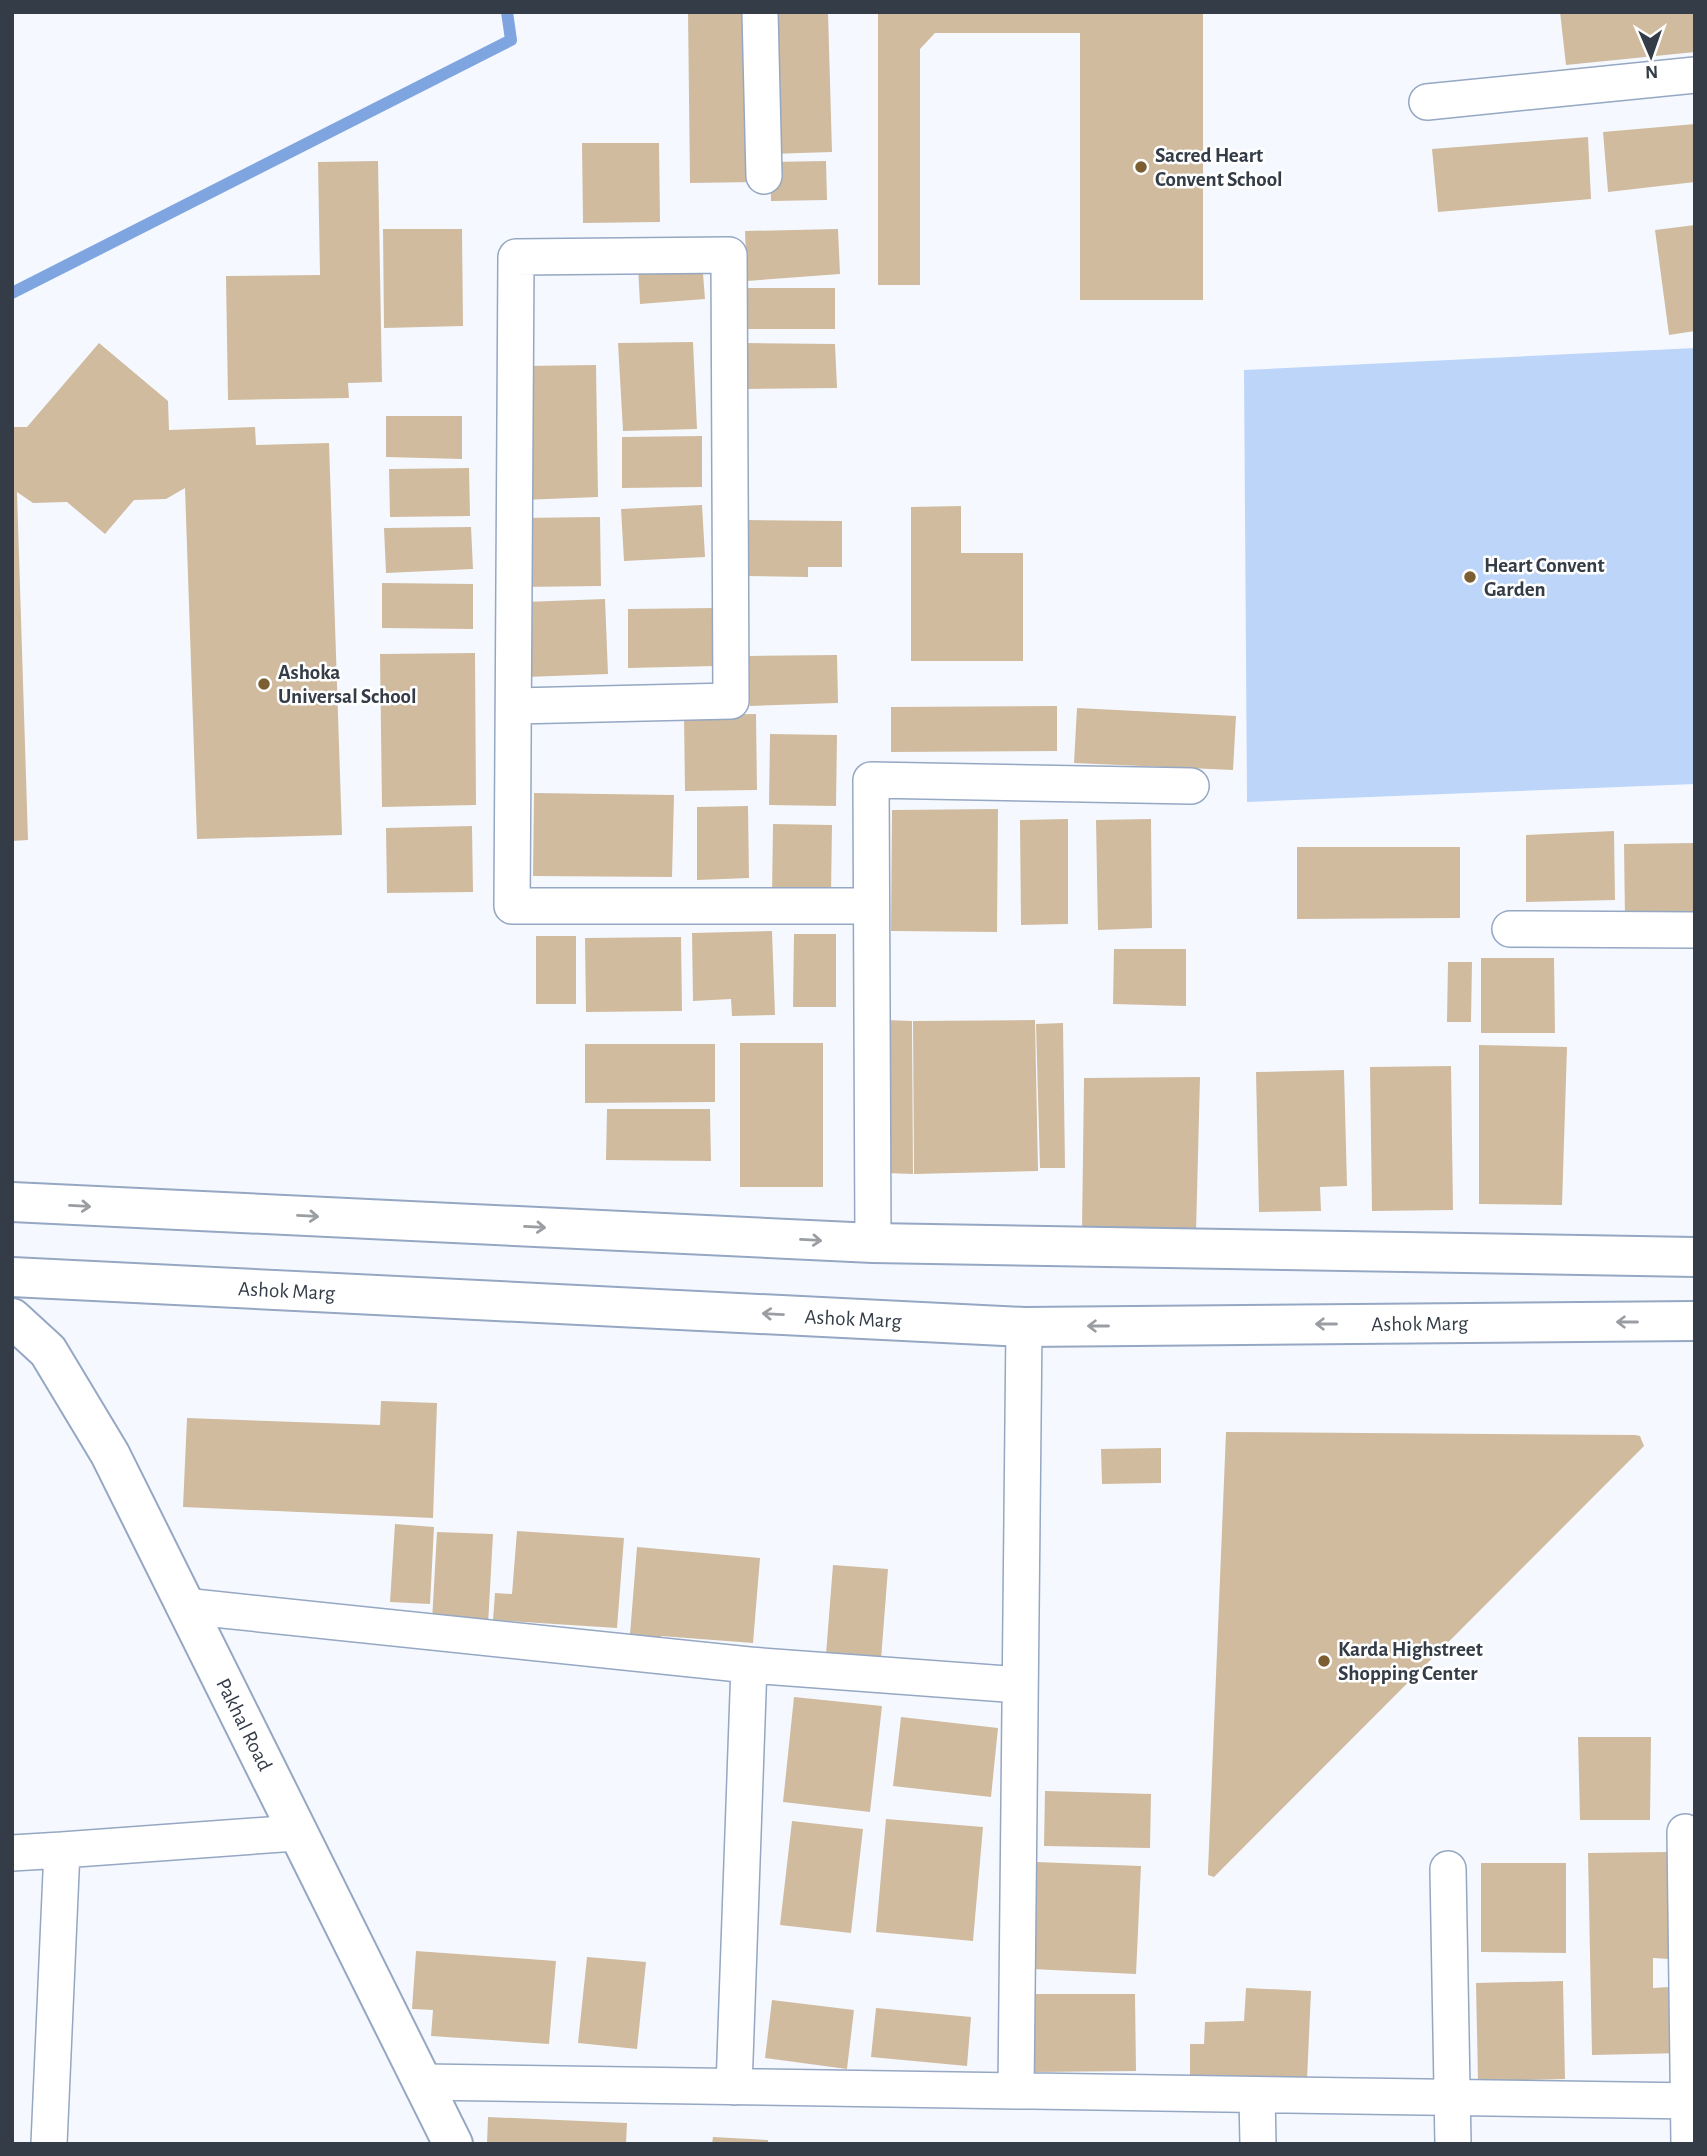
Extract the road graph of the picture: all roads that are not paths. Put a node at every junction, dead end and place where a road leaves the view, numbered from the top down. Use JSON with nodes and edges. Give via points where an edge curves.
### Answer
{"nodes":[{"id":1,"x":760,"y":12,"type":"edge"},
{"id":2,"x":1695,"y":75,"type":"edge"},
{"id":3,"x":1427,"y":102,"type":"dead end"},
{"id":4,"x":764,"y":176,"type":"dead end"},
{"id":5,"x":515,"y":706,"type":"junction"},
{"id":6,"x":1191,"y":786,"type":"dead end"},
{"id":7,"x":870,"y":906,"type":"junction"},
{"id":8,"x":1510,"y":929,"type":"dead end"},
{"id":9,"x":1695,"y":930,"type":"edge"},
{"id":10,"x":12,"y":1202,"type":"edge"},
{"id":11,"x":873,"y":1243,"type":"junction"},
{"id":12,"x":1695,"y":1257,"type":"edge"},
{"id":13,"x":12,"y":1277,"type":"edge"},
{"id":14,"x":12,"y":1318,"type":"edge"},
{"id":15,"x":1695,"y":1321,"type":"edge"},
{"id":16,"x":1024,"y":1326,"type":"junction"},
{"id":17,"x":184,"y":1606,"type":"junction"},
{"id":18,"x":749,"y":1665,"type":"junction"},
{"id":19,"x":1020,"y":1685,"type":"junction"},
{"id":20,"x":1685,"y":1832,"type":"dead end"},
{"id":21,"x":296,"y":1833,"type":"junction"},
{"id":22,"x":62,"y":1850,"type":"junction"},
{"id":23,"x":12,"y":1853,"type":"edge"},
{"id":24,"x":1448,"y":1869,"type":"dead end"},
{"id":25,"x":422,"y":2082,"type":"junction"},
{"id":26,"x":734,"y":2087,"type":"junction"},
{"id":27,"x":1016,"y":2091,"type":"junction"},
{"id":28,"x":1257,"y":2095,"type":"junction"},
{"id":29,"x":1453,"y":2098,"type":"junction"},
{"id":30,"x":1691,"y":2101,"type":"edge"},
{"id":31,"x":49,"y":2144,"type":"edge"},
{"id":32,"x":453,"y":2144,"type":"edge"},
{"id":33,"x":1258,"y":2144,"type":"edge"},
{"id":34,"x":1453,"y":2144,"type":"edge"},
{"id":35,"x":1689,"y":2144,"type":"edge"}],
"edges":[{"from":1,"to":4,"type":"street"},
{"from":2,"to":3,"type":"street"},
{"from":5,"to":5,"type":"street","via":[[516,257],[729,255],[731,701]]},
{"from":5,"to":7,"type":"street","via":[[512,906]]},
{"from":6,"to":7,"type":"street","via":[[871,780]]},
{"from":7,"to":11,"type":"street"},
{"from":8,"to":9,"type":"street"},
{"from":10,"to":11,"type":"street","one_way":true},
{"from":11,"to":12,"type":"street"},
{"from":16,"to":13,"type":"street","name":"Ashok Marg","one_way":true},
{"from":14,"to":17,"type":"street","name":"Pakhal Road","via":[[48,1351],[96,1431]]},
{"from":15,"to":16,"type":"street","name":"Ashok Marg","one_way":true},
{"from":16,"to":19,"type":"street"},
{"from":17,"to":18,"type":"street"},
{"from":17,"to":21,"type":"street","name":"Pakhal Road"},
{"from":18,"to":19,"type":"street"},
{"from":18,"to":26,"type":"street"},
{"from":19,"to":27,"type":"street"},
{"from":20,"to":30,"type":"street"},
{"from":21,"to":22,"type":"street"},
{"from":21,"to":25,"type":"street","name":"Pakhal Road"},
{"from":22,"to":23,"type":"street"},
{"from":22,"to":31,"type":"street"},
{"from":24,"to":29,"type":"street"},
{"from":25,"to":26,"type":"street"},
{"from":25,"to":32,"type":"street","name":"Pakhal Road"},
{"from":26,"to":27,"type":"street"},
{"from":27,"to":28,"type":"street"},
{"from":28,"to":29,"type":"street"},
{"from":28,"to":33,"type":"street"},
{"from":29,"to":30,"type":"street"},
{"from":29,"to":34,"type":"street"},
{"from":30,"to":35,"type":"street"}]}
